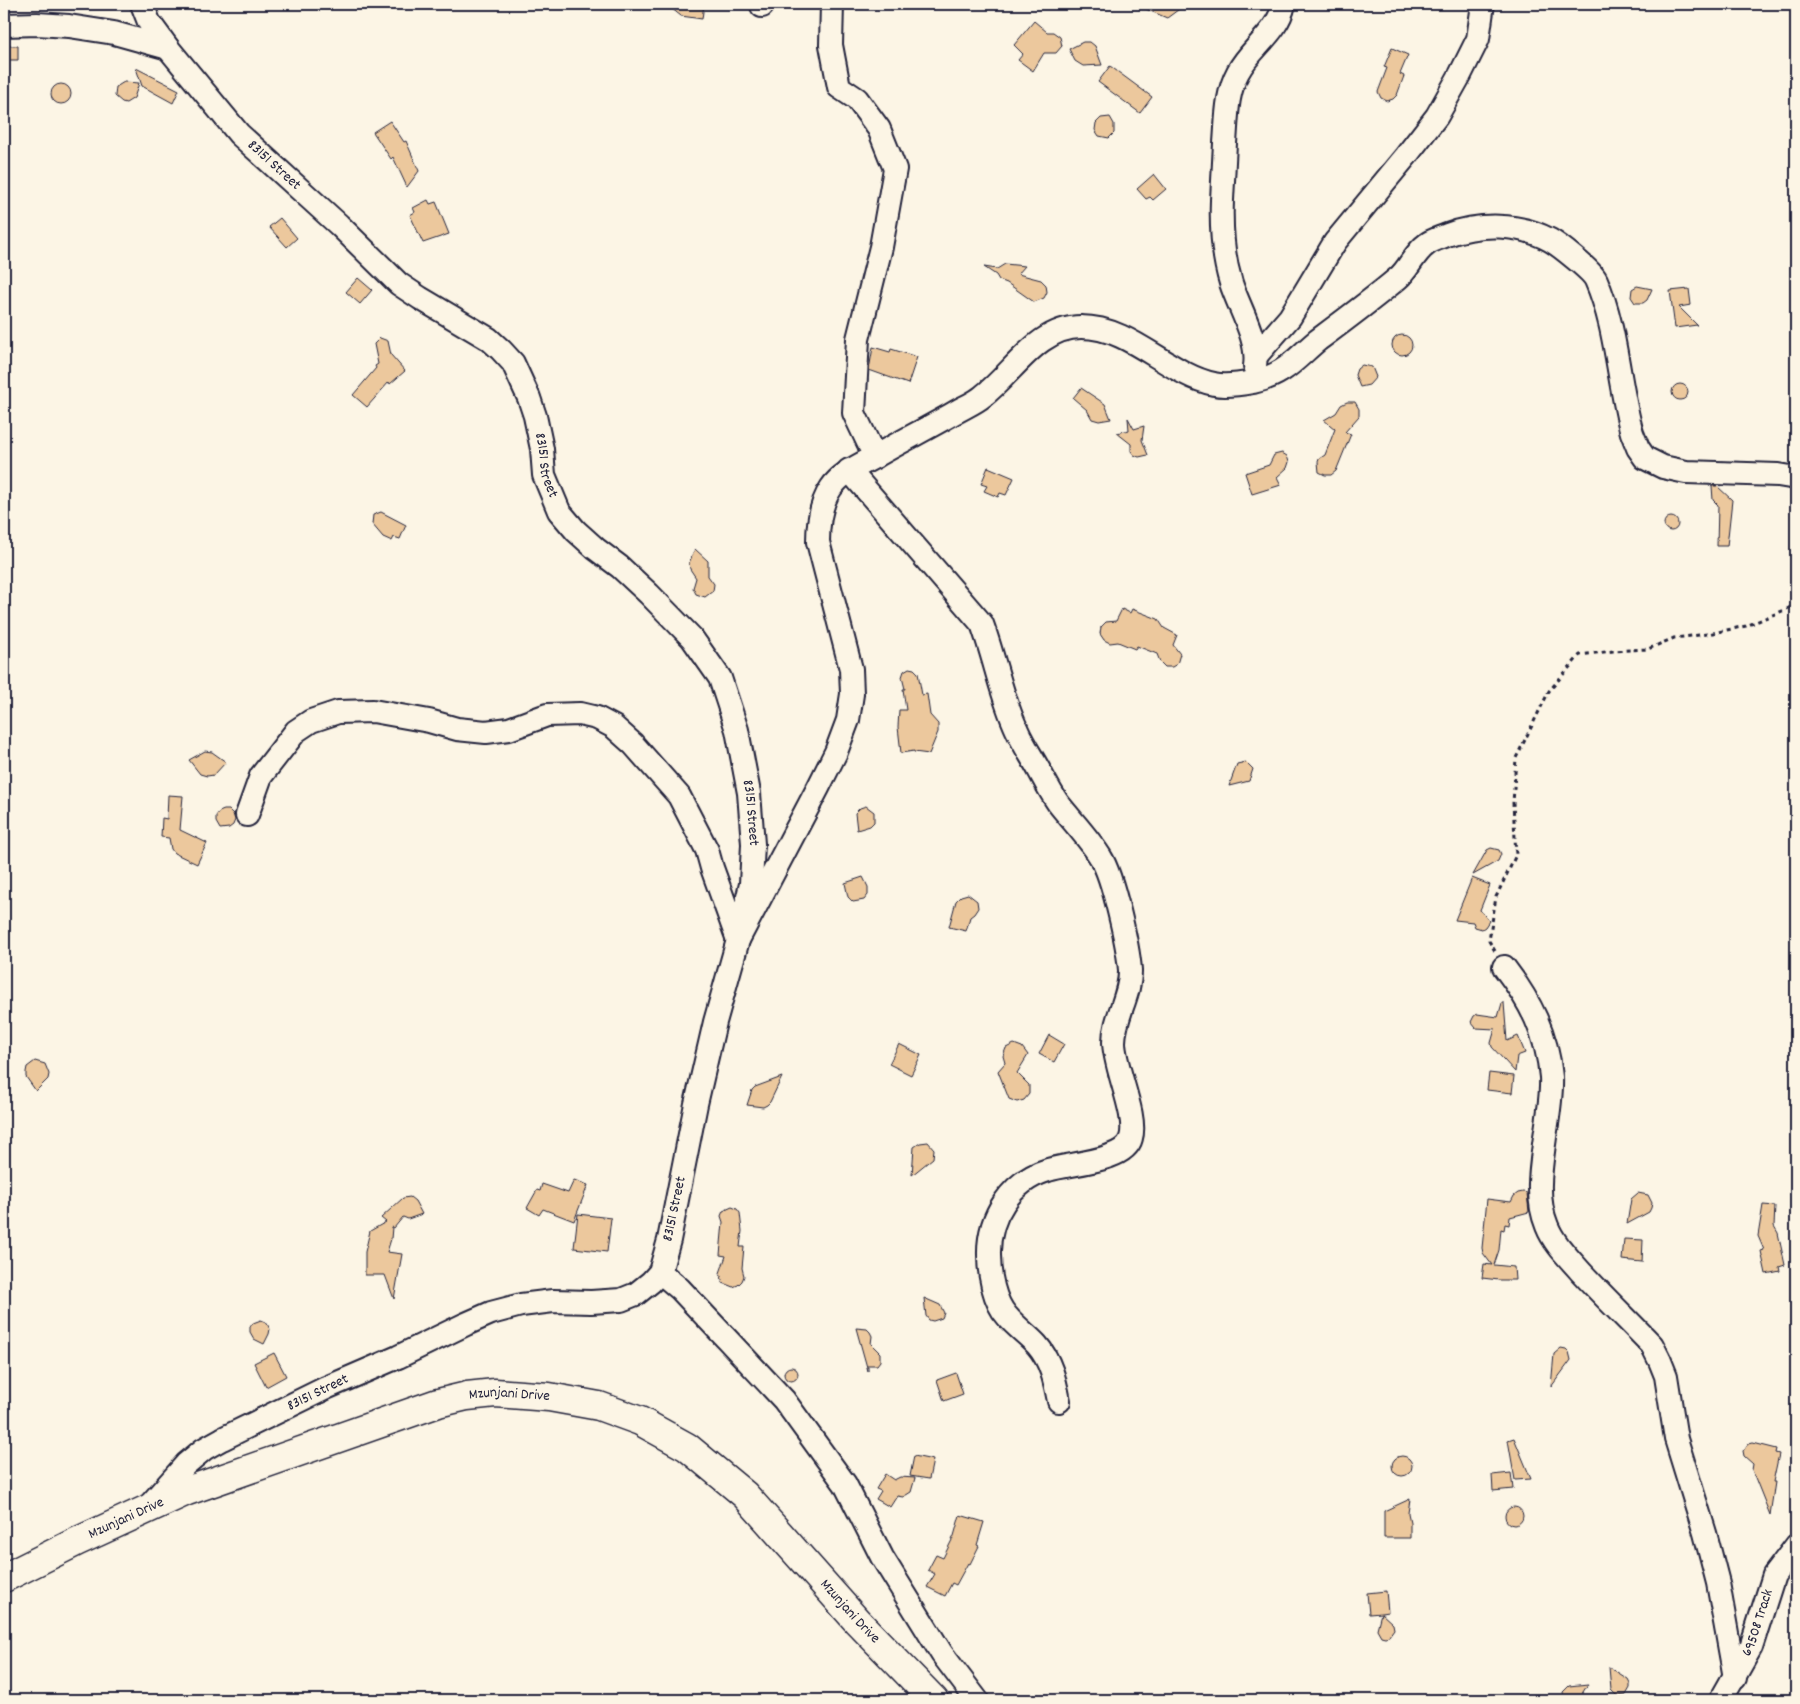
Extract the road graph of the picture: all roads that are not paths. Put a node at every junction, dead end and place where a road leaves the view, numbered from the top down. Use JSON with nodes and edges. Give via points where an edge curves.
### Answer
{"nodes":[{"id":1,"x":142,"y":4,"type":"edge"},
{"id":2,"x":832,"y":4,"type":"edge"},
{"id":3,"x":1284,"y":4,"type":"edge"},
{"id":4,"x":1483,"y":4,"type":"edge"},
{"id":5,"x":4,"y":25,"type":"edge"},
{"id":6,"x":168,"y":48,"type":"junction"},
{"id":7,"x":1256,"y":356,"type":"junction"},
{"id":8,"x":1252,"y":382,"type":"junction"},
{"id":9,"x":875,"y":457,"type":"junction"},
{"id":10,"x":850,"y":470,"type":"junction"},
{"id":11,"x":1796,"y":478,"type":"edge"},
{"id":12,"x":247,"y":815,"type":"dead end"},
{"id":13,"x":738,"y":940,"type":"junction"},
{"id":14,"x":1504,"y":967,"type":"road end"},
{"id":15,"x":660,"y":1272,"type":"junction"},
{"id":16,"x":1059,"y":1401,"type":"dead end"},
{"id":17,"x":146,"y":1508,"type":"junction"},
{"id":18,"x":1796,"y":1546,"type":"edge"},
{"id":19,"x":4,"y":1578,"type":"edge"},
{"id":20,"x":1735,"y":1678,"type":"junction"},
{"id":21,"x":934,"y":1700,"type":"edge"},
{"id":22,"x":977,"y":1700,"type":"edge"},
{"id":23,"x":1721,"y":1700,"type":"edge"}],
"edges":[{"from":1,"to":6,"type":"street","name":"83151 Street","via":[[149,22]]},
{"from":2,"to":9,"type":"street","via":[[831,45],[839,86],[857,99],[879,129],[895,169],[881,247],[858,339],[854,413]]},
{"from":3,"to":7,"type":"street","via":[[1280,19],[1238,72],[1229,93],[1227,114],[1222,202],[1224,244],[1231,281]]},
{"from":4,"to":7,"type":"street","via":[[1478,38],[1437,116],[1335,242],[1290,317]]},
{"from":5,"to":6,"type":"street","via":[[37,24],[100,30]]},
{"from":6,"to":13,"type":"street","name":"83151 Street","via":[[239,134],[399,284],[502,350],[513,363],[529,398],[542,449],[544,475],[559,511],[576,531],[650,594],[692,638],[720,678],[737,730],[749,793],[753,844],[751,884]]},
{"from":7,"to":8,"type":"street"},
{"from":8,"to":9,"type":"street","via":[[1218,385],[1203,381],[1117,335],[1083,327],[1063,329],[1028,351],[983,396]]},
{"from":8,"to":11,"type":"street","via":[[1273,376],[1294,363],[1402,275],[1427,244],[1471,228],[1517,228],[1536,232],[1555,242],[1594,276],[1609,320],[1632,432],[1645,458],[1686,472]]},
{"from":9,"to":10,"type":"street"},
{"from":10,"to":13,"type":"street","via":[[830,489],[818,526],[822,560],[851,669],[848,720],[836,752]]},
{"from":10,"to":16,"type":"street","via":[[982,624],[1017,729],[1056,800],[1102,859],[1113,889],[1128,955],[1128,992],[1114,1043],[1132,1128],[1130,1142],[1114,1155],[1047,1170],[1031,1177],[1007,1198],[997,1212],[989,1237],[992,1278],[999,1304],[1005,1315],[1042,1352],[1053,1372]]},
{"from":12,"to":13,"type":"street","via":[[260,776],[296,731],[312,721],[338,712],[373,711],[486,732],[509,729],[547,715],[580,714],[596,718],[633,744],[679,796],[708,850]]},
{"from":13,"to":15,"type":"street","name":"83151 Street","via":[[715,1022]]},
{"from":14,"to":20,"type":"street","via":[[1520,989],[1544,1035],[1550,1070],[1551,1095],[1539,1191],[1545,1219],[1556,1242],[1571,1261],[1652,1346],[1660,1361],[1666,1376],[1676,1439],[1718,1583]]},
{"from":15,"to":17,"type":"street","name":"83151 Street","via":[[636,1294],[621,1300],[553,1301],[491,1313],[359,1373],[204,1449]]},
{"from":15,"to":22,"type":"street","via":[[680,1289],[784,1400],[845,1484],[882,1557],[942,1654]]},
{"from":17,"to":19,"type":"main road","name":"Mzunjani Drive"},
{"from":17,"to":21,"type":"main road","name":"Mzunjani Drive","via":[[438,1402],[495,1393],[549,1397],[599,1406],[640,1421],[687,1447],[745,1495],[857,1621]]},
{"from":18,"to":20,"type":"street","name":"69508 Track","via":[[1774,1575],[1751,1647]]},
{"from":20,"to":23,"type":"street","name":"69508 Track"}]}
